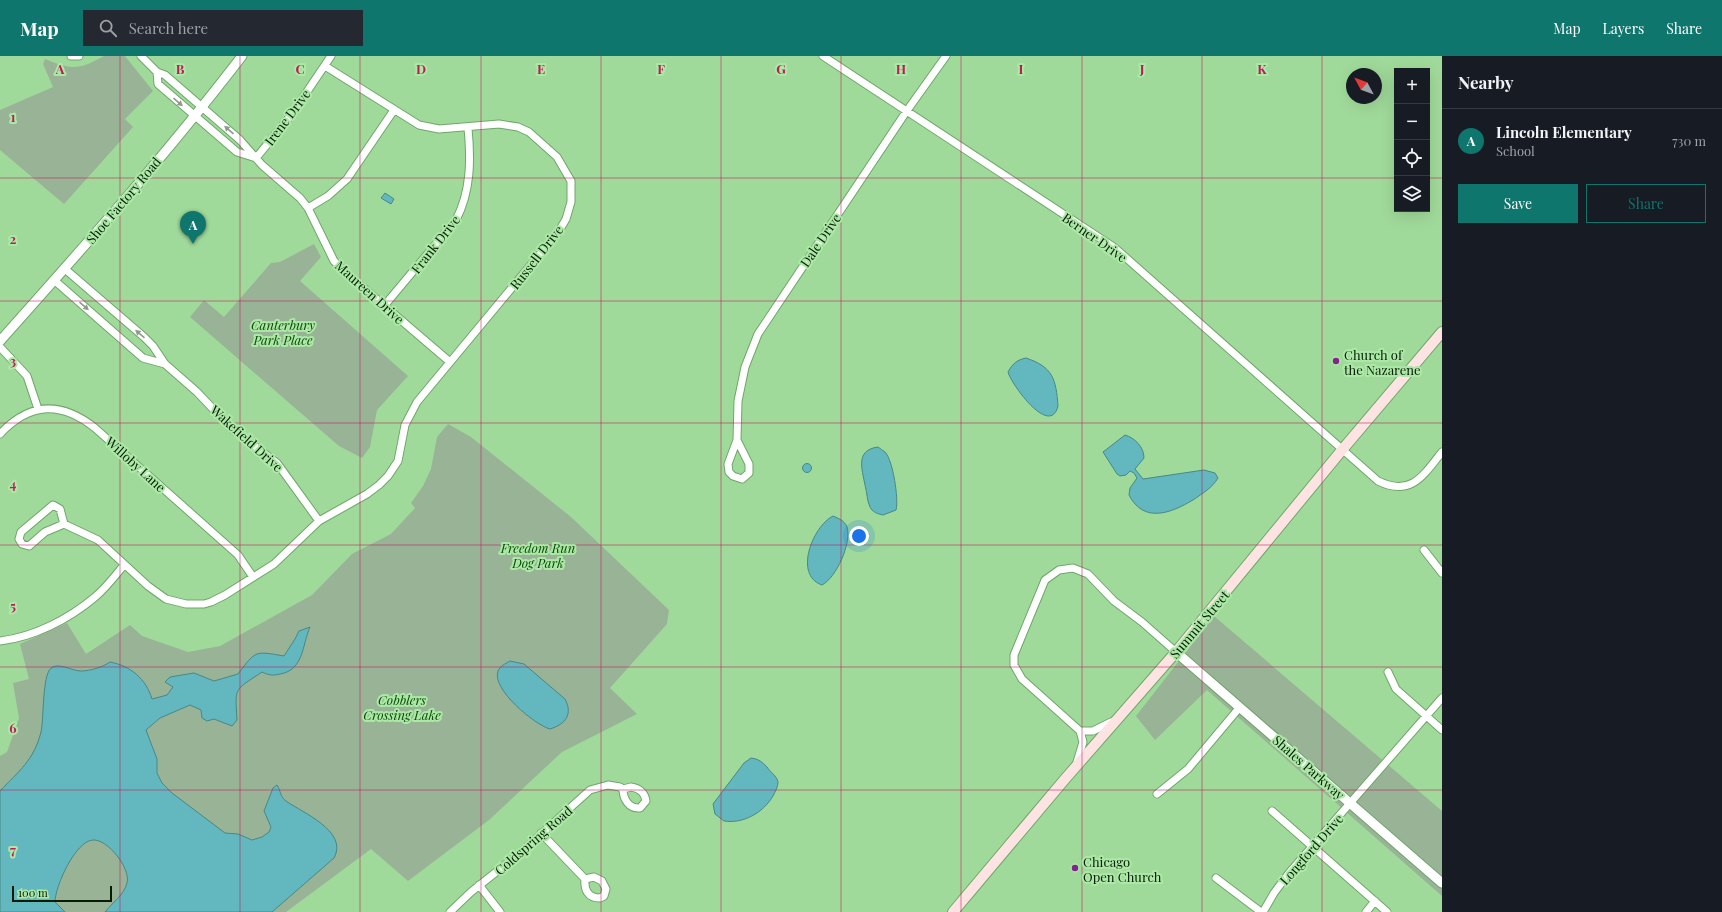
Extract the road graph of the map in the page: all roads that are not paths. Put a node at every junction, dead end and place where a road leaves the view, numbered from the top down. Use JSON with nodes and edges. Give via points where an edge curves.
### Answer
{"nodes":[{"id":1,"x":71,"y":56,"type":"edge"},
{"id":2,"x":79,"y":56,"type":"edge"},
{"id":3,"x":142,"y":56,"type":"edge"},
{"id":4,"x":242,"y":56,"type":"edge"},
{"id":5,"x":331,"y":56,"type":"edge"},
{"id":6,"x":823,"y":56,"type":"edge"},
{"id":7,"x":946,"y":56,"type":"edge"},
{"id":8,"x":325,"y":66,"type":"junction"},
{"id":9,"x":157,"y":72,"type":"junction"},
{"id":10,"x":202,"y":107,"type":"junction"},
{"id":11,"x":394,"y":110,"type":"junction"},
{"id":12,"x":906,"y":112,"type":"junction"},
{"id":13,"x":195,"y":116,"type":"junction"},
{"id":14,"x":468,"y":128,"type":"junction"},
{"id":15,"x":256,"y":158,"type":"junction"},
{"id":16,"x":308,"y":208,"type":"junction"},
{"id":17,"x":64,"y":269,"type":"junction"},
{"id":18,"x":54,"y":280,"type":"junction"},
{"id":19,"x":384,"y":306,"type":"junction"},
{"id":20,"x":1442,"y":332,"type":"edge"},
{"id":21,"x":0,"y":341,"type":"edge"},
{"id":22,"x":0,"y":348,"type":"edge"},
{"id":23,"x":450,"y":362,"type":"junction"},
{"id":24,"x":165,"y":364,"type":"junction"},
{"id":25,"x":38,"y":409,"type":"junction"},
{"id":26,"x":0,"y":434,"type":"edge"},
{"id":27,"x":737,"y":440,"type":"junction"},
{"id":28,"x":1342,"y":450,"type":"junction"},
{"id":29,"x":1442,"y":452,"type":"edge"},
{"id":30,"x":319,"y":521,"type":"junction"},
{"id":31,"x":64,"y":524,"type":"junction"},
{"id":32,"x":1424,"y":550,"type":"dead end"},
{"id":33,"x":124,"y":565,"type":"junction"},
{"id":34,"x":1442,"y":573,"type":"edge"},
{"id":35,"x":253,"y":577,"type":"junction"},
{"id":36,"x":0,"y":641,"type":"edge"},
{"id":37,"x":1176,"y":652,"type":"junction"},
{"id":38,"x":1388,"y":672,"type":"dead end"},
{"id":39,"x":1442,"y":698,"type":"edge"},
{"id":40,"x":1240,"y":707,"type":"junction"},
{"id":41,"x":1120,"y":716,"type":"junction"},
{"id":42,"x":1427,"y":716,"type":"junction"},
{"id":43,"x":1442,"y":730,"type":"edge"},
{"id":44,"x":1080,"y":731,"type":"junction"},
{"id":45,"x":1065,"y":778,"type":"junction"},
{"id":46,"x":623,"y":789,"type":"dead end"},
{"id":47,"x":1157,"y":794,"type":"dead end"},
{"id":48,"x":1351,"y":804,"type":"junction"},
{"id":49,"x":1272,"y":811,"type":"dead end"},
{"id":50,"x":541,"y":833,"type":"junction"},
{"id":51,"x":1313,"y":846,"type":"junction"},
{"id":52,"x":1216,"y":878,"type":"dead end"},
{"id":53,"x":585,"y":879,"type":"dead end"},
{"id":54,"x":1442,"y":883,"type":"edge"},
{"id":55,"x":479,"y":885,"type":"junction"},
{"id":56,"x":1375,"y":901,"type":"junction"},
{"id":57,"x":450,"y":912,"type":"edge"},
{"id":58,"x":500,"y":912,"type":"edge"},
{"id":59,"x":953,"y":912,"type":"edge"},
{"id":60,"x":1262,"y":912,"type":"edge"},
{"id":61,"x":1366,"y":912,"type":"edge"},
{"id":62,"x":1387,"y":912,"type":"edge"}],
"edges":[{"from":1,"to":2,"type":"street"},
{"from":3,"to":9,"type":"street","name":"Maureen Drive"},
{"from":4,"to":10,"type":"street","name":"Shoe Factory Road"},
{"from":5,"to":8,"type":"street","name":"Irene Drive"},
{"from":6,"to":12,"type":"street","name":"Berner Drive"},
{"from":7,"to":12,"type":"street","name":"Dale Drive"},
{"from":8,"to":11,"type":"street","name":"Russell Drive"},
{"from":8,"to":15,"type":"street","name":"Irene Drive","via":[[292,114]]},
{"from":9,"to":10,"type":"street","name":"Maureen Drive","via":[[165,75]]},
{"from":9,"to":13,"type":"street","name":"Maureen Drive","one_way":true,"via":[[158,84]]},
{"from":10,"to":13,"type":"street","name":"Shoe Factory Road"},
{"from":15,"to":10,"type":"street","name":"Maureen Drive","one_way":true,"via":[[240,140]]},
{"from":11,"to":14,"type":"street","name":"Russell Drive","via":[[419,125],[439,129]]},
{"from":11,"to":16,"type":"street","via":[[347,179],[328,196]]},
{"from":12,"to":27,"type":"street","name":"Dale Drive","via":[[758,334],[745,367],[738,401]]},
{"from":12,"to":28,"type":"street","name":"Berner Drive","via":[[1115,248]]},
{"from":13,"to":15,"type":"street","name":"Maureen Drive","via":[[238,152]]},
{"from":13,"to":17,"type":"street","name":"Shoe Factory Road"},
{"from":14,"to":19,"type":"street","name":"Frank Drive","via":[[469,187],[464,205],[456,220]]},
{"from":14,"to":23,"type":"street","name":"Russell Drive","via":[[499,124],[518,127],[534,135],[558,157],[565,168],[571,181],[572,202],[559,231]]},
{"from":15,"to":16,"type":"street","name":"Maureen Drive"},
{"from":16,"to":19,"type":"street","name":"Maureen Drive","via":[[334,261]]},
{"from":17,"to":18,"type":"street","name":"Shoe Factory Road"},
{"from":24,"to":17,"type":"street","name":"Wakefield Drive","one_way":true,"via":[[144,337]]},
{"from":18,"to":21,"type":"street","name":"Shoe Factory Road"},
{"from":18,"to":24,"type":"street","name":"Wakefield Drive","one_way":true,"via":[[143,358]]},
{"from":19,"to":23,"type":"street","name":"Maureen Drive"},
{"from":20,"to":28,"type":"main road","name":"Summit Street"},
{"from":22,"to":25,"type":"street","via":[[27,376]]},
{"from":23,"to":30,"type":"street","name":"Russell Drive","via":[[413,408],[405,425],[400,454],[388,476],[367,494]]},
{"from":24,"to":30,"type":"street","name":"Wakefield Drive","via":[[232,429],[277,463]]},
{"from":25,"to":26,"type":"street","name":"Willoby Lane","via":[[16,419]]},
{"from":25,"to":35,"type":"street","name":"Willoby Lane","via":[[60,409],[87,421],[230,547]]},
{"from":27,"to":27,"type":"street","name":"Dale Drive","via":[[749,464],[748,474],[742,479],[729,472],[728,464]]},
{"from":28,"to":29,"type":"street","name":"Berner Drive","via":[[1378,481],[1390,487],[1413,484]]},
{"from":28,"to":37,"type":"main road","name":"Summit Street"},
{"from":30,"to":35,"type":"street","name":"Russell Drive","via":[[285,555]]},
{"from":31,"to":31,"type":"street","via":[[46,532],[29,546],[22,544],[19,539],[21,532],[53,505],[60,509]]},
{"from":31,"to":33,"type":"street","name":"Russell Drive","via":[[98,540]]},
{"from":32,"to":34,"type":"street"},
{"from":33,"to":35,"type":"street","name":"Russell Drive","via":[[156,593],[166,599],[186,604],[211,602]]},
{"from":33,"to":36,"type":"street","via":[[96,596],[73,612],[37,632],[14,640]]},
{"from":37,"to":40,"type":"street","name":"Shales Parkway"},
{"from":37,"to":41,"type":"main road","name":"Summit Street"},
{"from":37,"to":44,"type":"street","via":[[1114,601],[1088,574],[1074,568],[1059,570],[1045,580],[1014,655],[1014,665],[1022,678]]},
{"from":38,"to":42,"type":"street","via":[[1396,689]]},
{"from":39,"to":42,"type":"street","name":"Longford Drive"},
{"from":40,"to":47,"type":"street","via":[[1188,769]]},
{"from":40,"to":48,"type":"street","name":"Shales Parkway"},
{"from":41,"to":44,"type":"street","via":[[1104,727],[1093,731]]},
{"from":41,"to":45,"type":"main road","name":"Summit Street"},
{"from":42,"to":43,"type":"street"},
{"from":42,"to":48,"type":"street","name":"Longford Drive"},
{"from":44,"to":45,"type":"street","via":[[1083,742],[1081,752],[1078,761]]},
{"from":45,"to":59,"type":"main road","name":"Summit Street"},
{"from":46,"to":50,"type":"street","name":"Coldspring Road","via":[[608,785],[590,790]]},
{"from":48,"to":51,"type":"street","name":"Longford Drive"},
{"from":48,"to":54,"type":"street","name":"Shales Parkway"},
{"from":49,"to":51,"type":"street"},
{"from":50,"to":53,"type":"street"},
{"from":50,"to":55,"type":"street","name":"Coldspring Road"},
{"from":51,"to":56,"type":"street"},
{"from":51,"to":60,"type":"street","name":"Longford Drive","via":[[1285,878]]},
{"from":52,"to":60,"type":"street"},
{"from":55,"to":57,"type":"street","name":"Coldspring Road"},
{"from":55,"to":58,"type":"street"},
{"from":56,"to":61,"type":"street"},
{"from":56,"to":62,"type":"street"}]}
